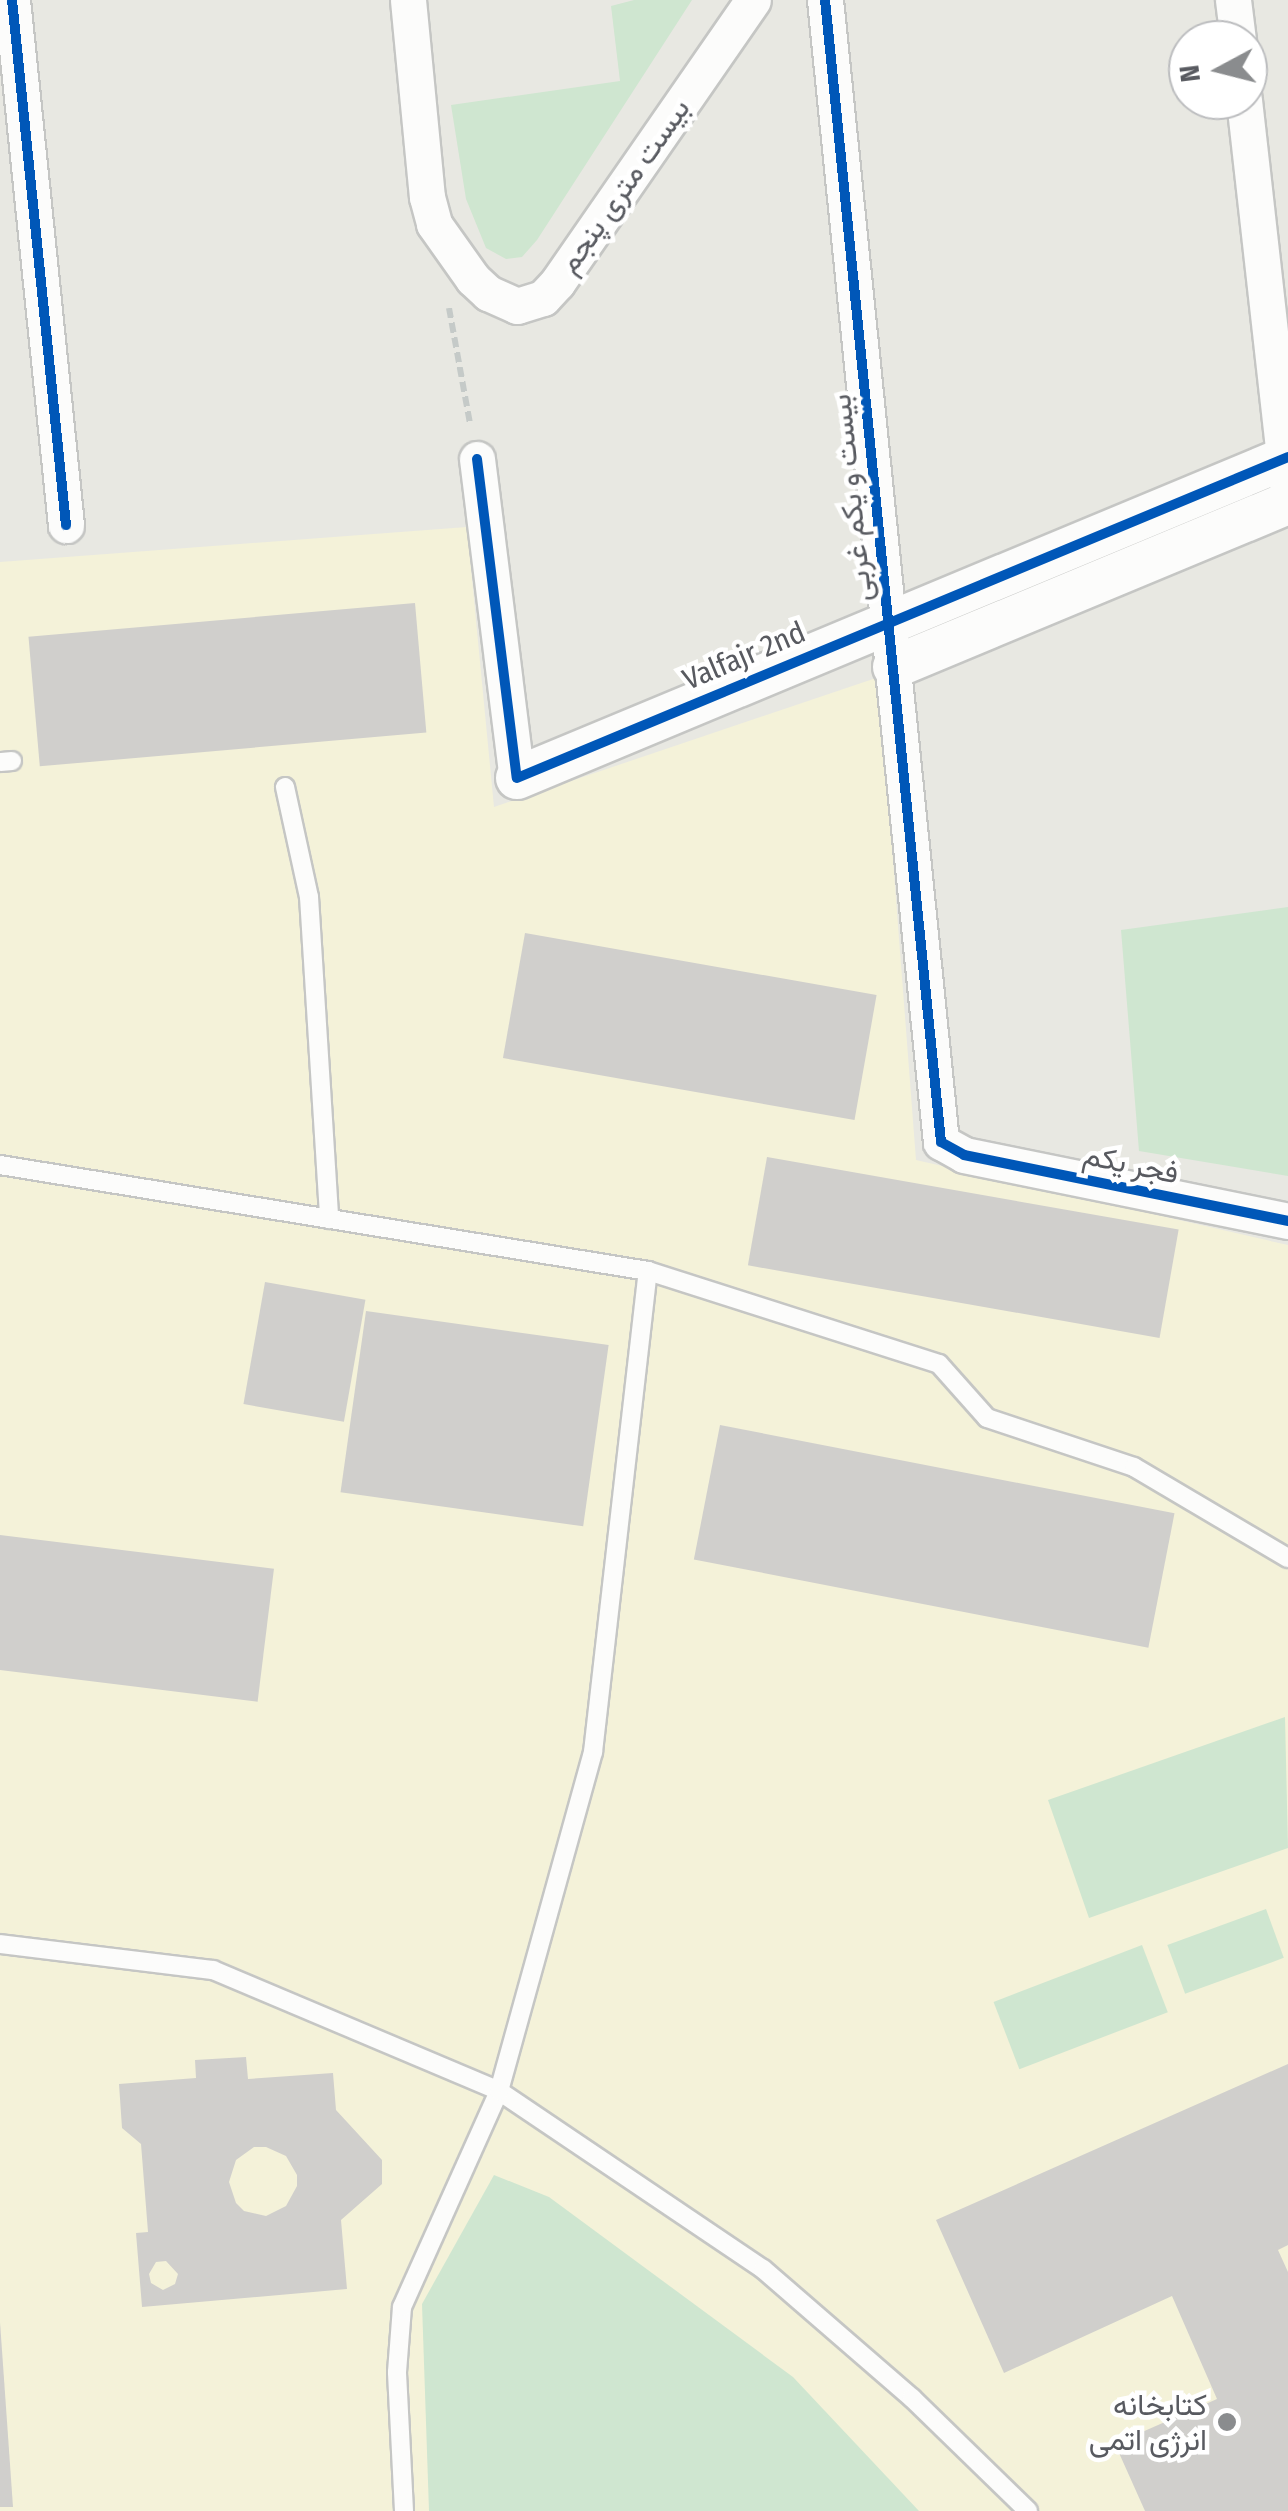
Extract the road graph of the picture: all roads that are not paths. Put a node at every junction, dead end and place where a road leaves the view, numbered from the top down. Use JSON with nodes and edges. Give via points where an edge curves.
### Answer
{"nodes":[{"id":1,"x":12,"y":0,"type":"edge"},
{"id":2,"x":408,"y":0,"type":"edge"},
{"id":3,"x":753,"y":0,"type":"edge"},
{"id":4,"x":824,"y":0,"type":"edge"},
{"id":5,"x":1246,"y":120,"type":"edge"},
{"id":6,"x":477,"y":459,"type":"road end"},
{"id":7,"x":1287,"y":470,"type":"edge"},
{"id":8,"x":1288,"y":503,"type":"edge"},
{"id":9,"x":66,"y":525,"type":"dead end"},
{"id":10,"x":890,"y":623,"type":"junction"},
{"id":11,"x":894,"y":668,"type":"junction"},
{"id":12,"x":517,"y":778,"type":"joint"},
{"id":13,"x":286,"y":787,"type":"dead end"},
{"id":14,"x":964,"y":1155,"type":"joint"},
{"id":15,"x":0,"y":1165,"type":"edge"},
{"id":16,"x":329,"y":1218,"type":"junction"},
{"id":17,"x":1288,"y":1222,"type":"edge"},
{"id":18,"x":648,"y":1271,"type":"junction"},
{"id":19,"x":1288,"y":1558,"type":"edge"},
{"id":20,"x":0,"y":1944,"type":"edge"},
{"id":21,"x":499,"y":2091,"type":"junction"},
{"id":22,"x":404,"y":2511,"type":"edge"},
{"id":23,"x":1028,"y":2511,"type":"edge"}],
"edges":[{"from":1,"to":9,"type":"street"},
{"from":2,"to":3,"type":"street","name":"بیست متری پنجم","via":[[434,224],[488,293],[517,306],[543,298]]},
{"from":4,"to":10,"type":"street","name":"بیست و یکم غربی"},
{"from":5,"to":7,"type":"street"},
{"from":6,"to":12,"type":"street","name":"Valfajr 2nd"},
{"from":7,"to":10,"type":"street","name":"Valfajr 2nd"},
{"from":8,"to":11,"type":"street"},
{"from":10,"to":11,"type":"street","name":"بیست و یکم غربی"},
{"from":10,"to":12,"type":"street","name":"Valfajr 2nd"},
{"from":11,"to":14,"type":"street","name":"بیست و یکم غربی","via":[[936,1130],[947,1148]]},
{"from":13,"to":16,"type":"lane","via":[[309,897]]},
{"from":14,"to":17,"type":"street","name":"فجر یکم"},
{"from":15,"to":16,"type":"lane"},
{"from":16,"to":18,"type":"lane"},
{"from":18,"to":19,"type":"lane","via":[[939,1364],[987,1418],[1134,1467]]},
{"from":18,"to":21,"type":"lane","via":[[593,1752]]},
{"from":20,"to":21,"type":"lane","via":[[213,1970]]},
{"from":21,"to":22,"type":"lane","via":[[402,2307],[397,2372]]},
{"from":21,"to":23,"type":"lane","via":[[763,2269],[912,2398]]}]}
